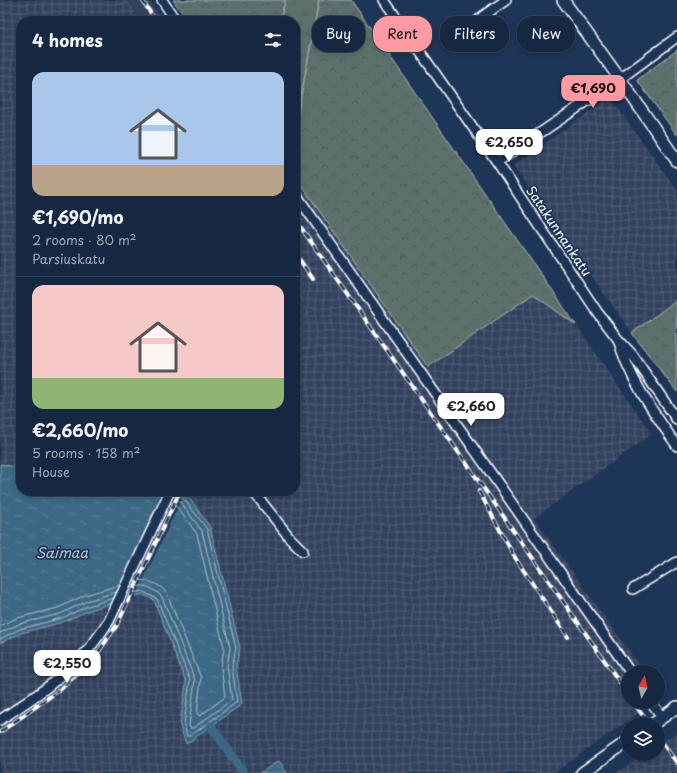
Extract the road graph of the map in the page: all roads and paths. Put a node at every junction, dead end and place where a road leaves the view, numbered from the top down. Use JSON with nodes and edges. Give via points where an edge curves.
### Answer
{"nodes":[{"id":1,"x":162,"y":0,"type":"edge"},
{"id":2,"x":384,"y":0,"type":"edge"},
{"id":3,"x":506,"y":0,"type":"edge"},
{"id":4,"x":563,"y":0,"type":"edge"},
{"id":5,"x":173,"y":16,"type":"edge"},
{"id":6,"x":483,"y":16,"type":"edge"},
{"id":7,"x":677,"y":37,"type":"edge"},
{"id":8,"x":620,"y":78,"type":"junction"},
{"id":9,"x":677,"y":161,"type":"edge"},
{"id":10,"x":497,"y":162,"type":"junction"},
{"id":11,"x":300,"y":201,"type":"edge"},
{"id":12,"x":618,"y":338,"type":"junction"},
{"id":13,"x":677,"y":420,"type":"edge"},
{"id":14,"x":677,"y":446,"type":"edge"},
{"id":15,"x":168,"y":496,"type":"edge"},
{"id":16,"x":257,"y":496,"type":"edge"},
{"id":17,"x":303,"y":551,"type":"dead end"},
{"id":18,"x":677,"y":562,"type":"edge"},
{"id":19,"x":633,"y":590,"type":"dead end"},
{"id":20,"x":625,"y":665,"type":"edge"},
{"id":21,"x":677,"y":707,"type":"edge"},
{"id":22,"x":656,"y":709,"type":"edge"},
{"id":23,"x":662,"y":717,"type":"joint"},
{"id":24,"x":0,"y":720,"type":"edge"},
{"id":25,"x":621,"y":746,"type":"edge"},
{"id":26,"x":582,"y":773,"type":"edge"}],
"edges":[{"from":1,"to":5,"type":"street"},
{"from":2,"to":10,"type":"street","name":"Satakunnankatu"},
{"from":3,"to":6,"type":"street"},
{"from":4,"to":8,"type":"street"},
{"from":7,"to":8,"type":"street"},
{"from":8,"to":9,"type":"street"},
{"from":8,"to":10,"type":"street"},
{"from":10,"to":12,"type":"street","name":"Satakunnankatu","via":[[598,313]]},
{"from":11,"to":20,"type":"street"},
{"from":12,"to":13,"type":"street","name":"Satakunnankatu","via":[[632,354]]},
{"from":12,"to":14,"type":"street","name":"Satakunnankatu","via":[[623,358],[647,402]]},
{"from":15,"to":24,"type":"street","via":[[109,621],[87,651],[44,690]]},
{"from":16,"to":17,"type":"street"},
{"from":18,"to":19,"type":"street"},
{"from":21,"to":23,"type":"street"},
{"from":22,"to":23,"type":"street"},
{"from":25,"to":26,"type":"street"}]}
